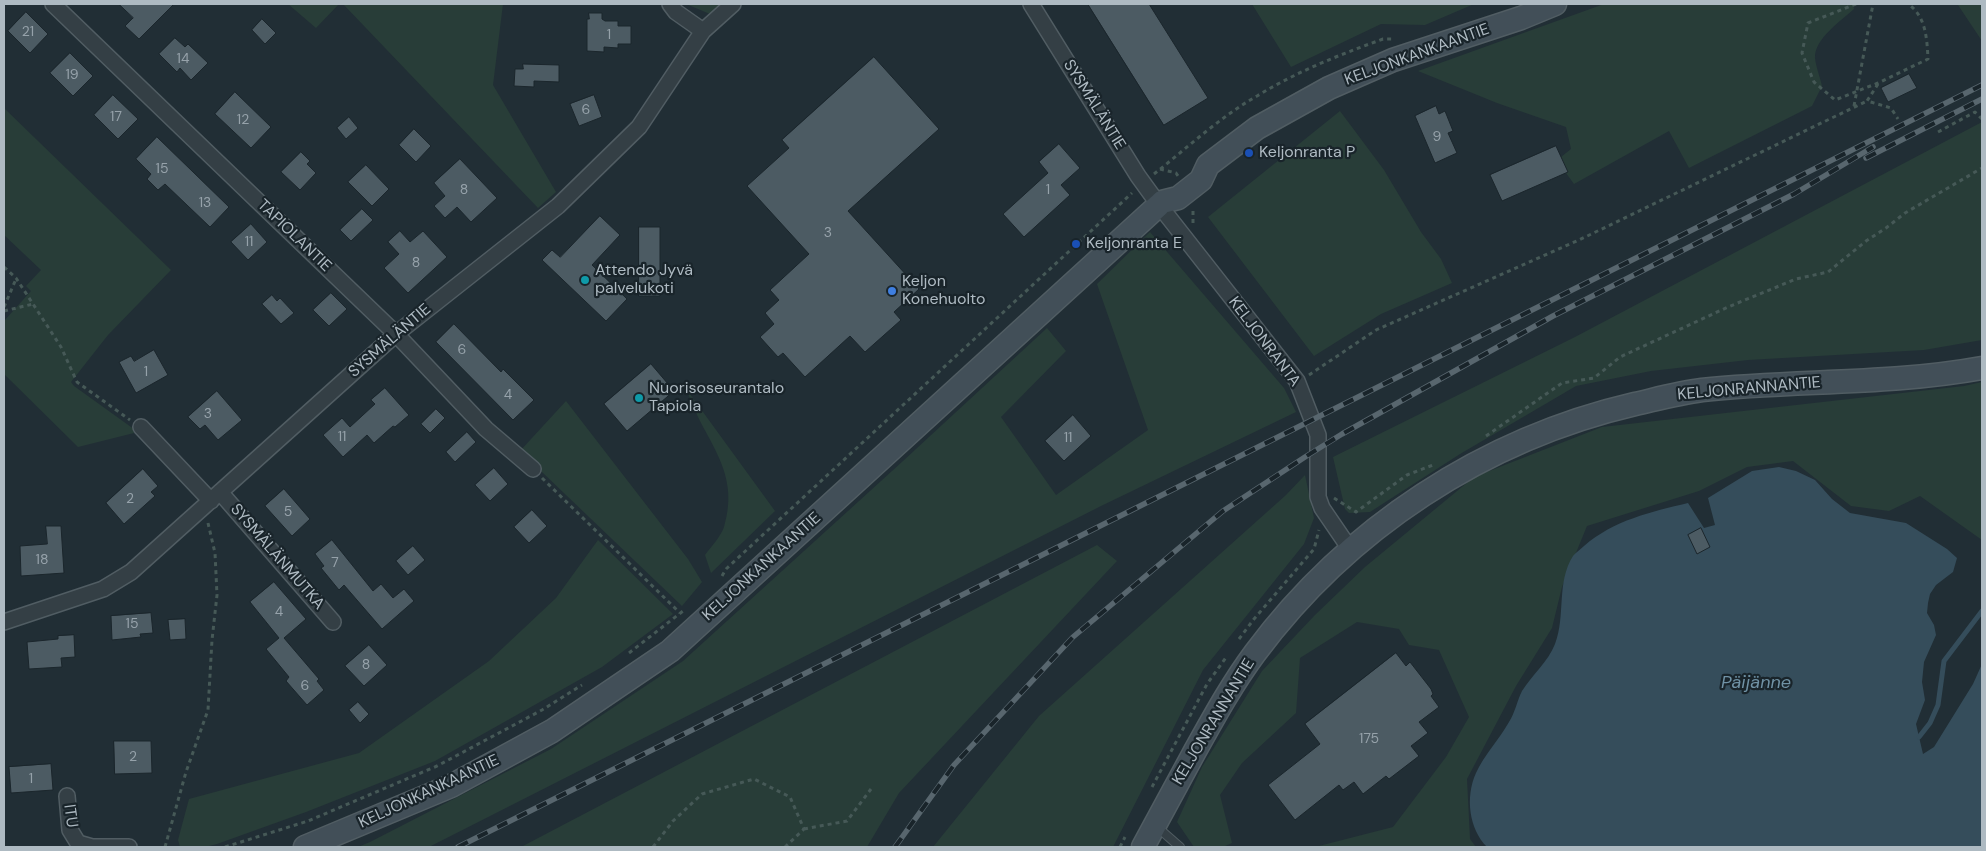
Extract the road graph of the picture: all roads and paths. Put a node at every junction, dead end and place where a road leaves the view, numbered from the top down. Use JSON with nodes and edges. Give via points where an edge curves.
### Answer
{"nodes":[{"id":1,"x":53,"y":4,"type":"edge"},
{"id":2,"x":670,"y":4,"type":"edge"},
{"id":3,"x":733,"y":4,"type":"edge"},
{"id":4,"x":1031,"y":4,"type":"edge"},
{"id":5,"x":1555,"y":4,"type":"edge"},
{"id":6,"x":1856,"y":4,"type":"edge"},
{"id":7,"x":1873,"y":4,"type":"edge"},
{"id":8,"x":1908,"y":4,"type":"edge"},
{"id":9,"x":703,"y":31,"type":"junction"},
{"id":10,"x":1399,"y":39,"type":"dead end"},
{"id":11,"x":1878,"y":83,"type":"junction"},
{"id":12,"x":1857,"y":92,"type":"junction"},
{"id":13,"x":1867,"y":101,"type":"junction"},
{"id":14,"x":1854,"y":107,"type":"junction"},
{"id":15,"x":1898,"y":119,"type":"dead end"},
{"id":16,"x":1982,"y":119,"type":"edge"},
{"id":17,"x":1938,"y":132,"type":"dead end"},
{"id":18,"x":1982,"y":168,"type":"edge"},
{"id":19,"x":1143,"y":182,"type":"junction"},
{"id":20,"x":1160,"y":204,"type":"junction"},
{"id":21,"x":4,"y":267,"type":"edge"},
{"id":22,"x":16,"y":278,"type":"junction"},
{"id":23,"x":33,"y":304,"type":"junction"},
{"id":24,"x":4,"y":309,"type":"edge"},
{"id":25,"x":396,"y":334,"type":"junction"},
{"id":26,"x":1982,"y":368,"type":"edge"},
{"id":27,"x":1298,"y":381,"type":"junction"},
{"id":28,"x":140,"y":427,"type":"joint"},
{"id":29,"x":1484,"y":437,"type":"dead end"},
{"id":30,"x":1440,"y":463,"type":"dead end"},
{"id":31,"x":533,"y":469,"type":"joint"},
{"id":32,"x":1330,"y":494,"type":"dead end"},
{"id":33,"x":211,"y":501,"type":"junction"},
{"id":34,"x":1350,"y":549,"type":"junction"},
{"id":35,"x":719,"y":582,"type":"dead end"},
{"id":36,"x":687,"y":608,"type":"dead end"},
{"id":37,"x":680,"y":613,"type":"junction"},
{"id":38,"x":4,"y":622,"type":"edge"},
{"id":39,"x":333,"y":622,"type":"dead end"},
{"id":40,"x":622,"y":659,"type":"dead end"},
{"id":41,"x":590,"y":680,"type":"dead end"},
{"id":42,"x":871,"y":789,"type":"dead end"},
{"id":43,"x":67,"y":796,"type":"dead end"},
{"id":44,"x":1154,"y":825,"type":"junction"},
{"id":45,"x":804,"y":829,"type":"junction"},
{"id":46,"x":129,"y":847,"type":"edge"},
{"id":47,"x":165,"y":847,"type":"edge"},
{"id":48,"x":225,"y":847,"type":"edge"},
{"id":49,"x":305,"y":847,"type":"edge"},
{"id":50,"x":653,"y":847,"type":"edge"},
{"id":51,"x":785,"y":847,"type":"edge"},
{"id":52,"x":1143,"y":847,"type":"edge"},
{"id":53,"x":1180,"y":847,"type":"edge"}],
"edges":[{"from":1,"to":25,"type":"street","name":"TAPIOLANTIE"},
{"from":2,"to":9,"type":"street"},
{"from":3,"to":9,"type":"street","name":"SYSMÄLÄNTIE"},
{"from":4,"to":19,"type":"street","name":"SYSMÄLÄNTIE"},
{"from":5,"to":20,"type":"main road","name":"KELJONKANKAANTIE","via":[[1393,60],[1329,88],[1256,128],[1208,165],[1201,180],[1178,198]]},
{"from":6,"to":12,"type":"path","via":[[1808,23],[1802,53],[1814,82],[1835,100]]},
{"from":7,"to":12,"type":"path"},
{"from":8,"to":11,"type":"path","via":[[1915,9],[1927,34],[1928,59]]},
{"from":9,"to":25,"type":"street","name":"SYSMÄLÄNTIE","via":[[639,127],[558,206]]},
{"from":10,"to":19,"type":"path","via":[[1383,39],[1322,61],[1256,96]]},
{"from":11,"to":12,"type":"path"},
{"from":11,"to":13,"type":"path"},
{"from":12,"to":14,"type":"path"},
{"from":13,"to":14,"type":"path"},
{"from":13,"to":15,"type":"path","via":[[1891,108]]},
{"from":14,"to":27,"type":"path","via":[[1579,240],[1376,330]]},
{"from":16,"to":17,"type":"path","via":[[1975,112]]},
{"from":18,"to":29,"type":"path","via":[[1904,213],[1828,272],[1796,279],[1728,307],[1620,357],[1594,378],[1562,383]]},
{"from":19,"to":20,"type":"street","name":"SYSMÄLÄNTIE"},
{"from":19,"to":35,"type":"path","via":[[726,569]]},
{"from":20,"to":27,"type":"street","name":"KELJONRANTA"},
{"from":20,"to":49,"type":"main road","name":"KELJONKANKAANTIE","via":[[670,651],[552,731],[451,786]]},
{"from":21,"to":22,"type":"path"},
{"from":22,"to":23,"type":"path"},
{"from":22,"to":24,"type":"path"},
{"from":23,"to":24,"type":"path"},
{"from":23,"to":28,"type":"path","via":[[61,348],[77,382]]},
{"from":25,"to":31,"type":"street","name":"TAPIOLANTIE","via":[[486,428]]},
{"from":25,"to":33,"type":"street","name":"SYSMÄLÄNTIE"},
{"from":26,"to":34,"type":"main road","name":"KELJONRANNANTIE","via":[[1907,379],[1700,390],[1588,416],[1530,437],[1465,469],[1410,503]]},
{"from":27,"to":34,"type":"street","name":"KELJONRANTA","via":[[1318,435],[1318,497]]},
{"from":28,"to":33,"type":"street","name":"SYSMÄLÄNMUTKA"},
{"from":30,"to":32,"type":"path","via":[[1407,475],[1356,512]]},
{"from":31,"to":37,"type":"path"},
{"from":33,"to":38,"type":"street","name":"SYSMÄLÄNTIE","via":[[131,572],[103,589]]},
{"from":33,"to":39,"type":"street","name":"SYSMÄLÄNMUTKA"},
{"from":33,"to":47,"type":"path","via":[[217,595],[208,710]]},
{"from":34,"to":44,"type":"main road","name":"KELJONRANNANTIE","via":[[1308,590],[1254,655],[1228,692]]},
{"from":36,"to":37,"type":"path"},
{"from":37,"to":40,"type":"path"},
{"from":41,"to":48,"type":"path","via":[[542,710],[437,766],[308,821]]},
{"from":42,"to":45,"type":"path","via":[[847,821]]},
{"from":43,"to":46,"type":"street","name":"ITU","via":[[70,830],[78,842],[92,846]]},
{"from":44,"to":52,"type":"main road","name":"KELJONRANNANTIE"},
{"from":44,"to":53,"type":"lane"},
{"from":45,"to":50,"type":"path","via":[[790,798],[754,779],[702,794],[673,821]]},
{"from":45,"to":51,"type":"path"}]}
